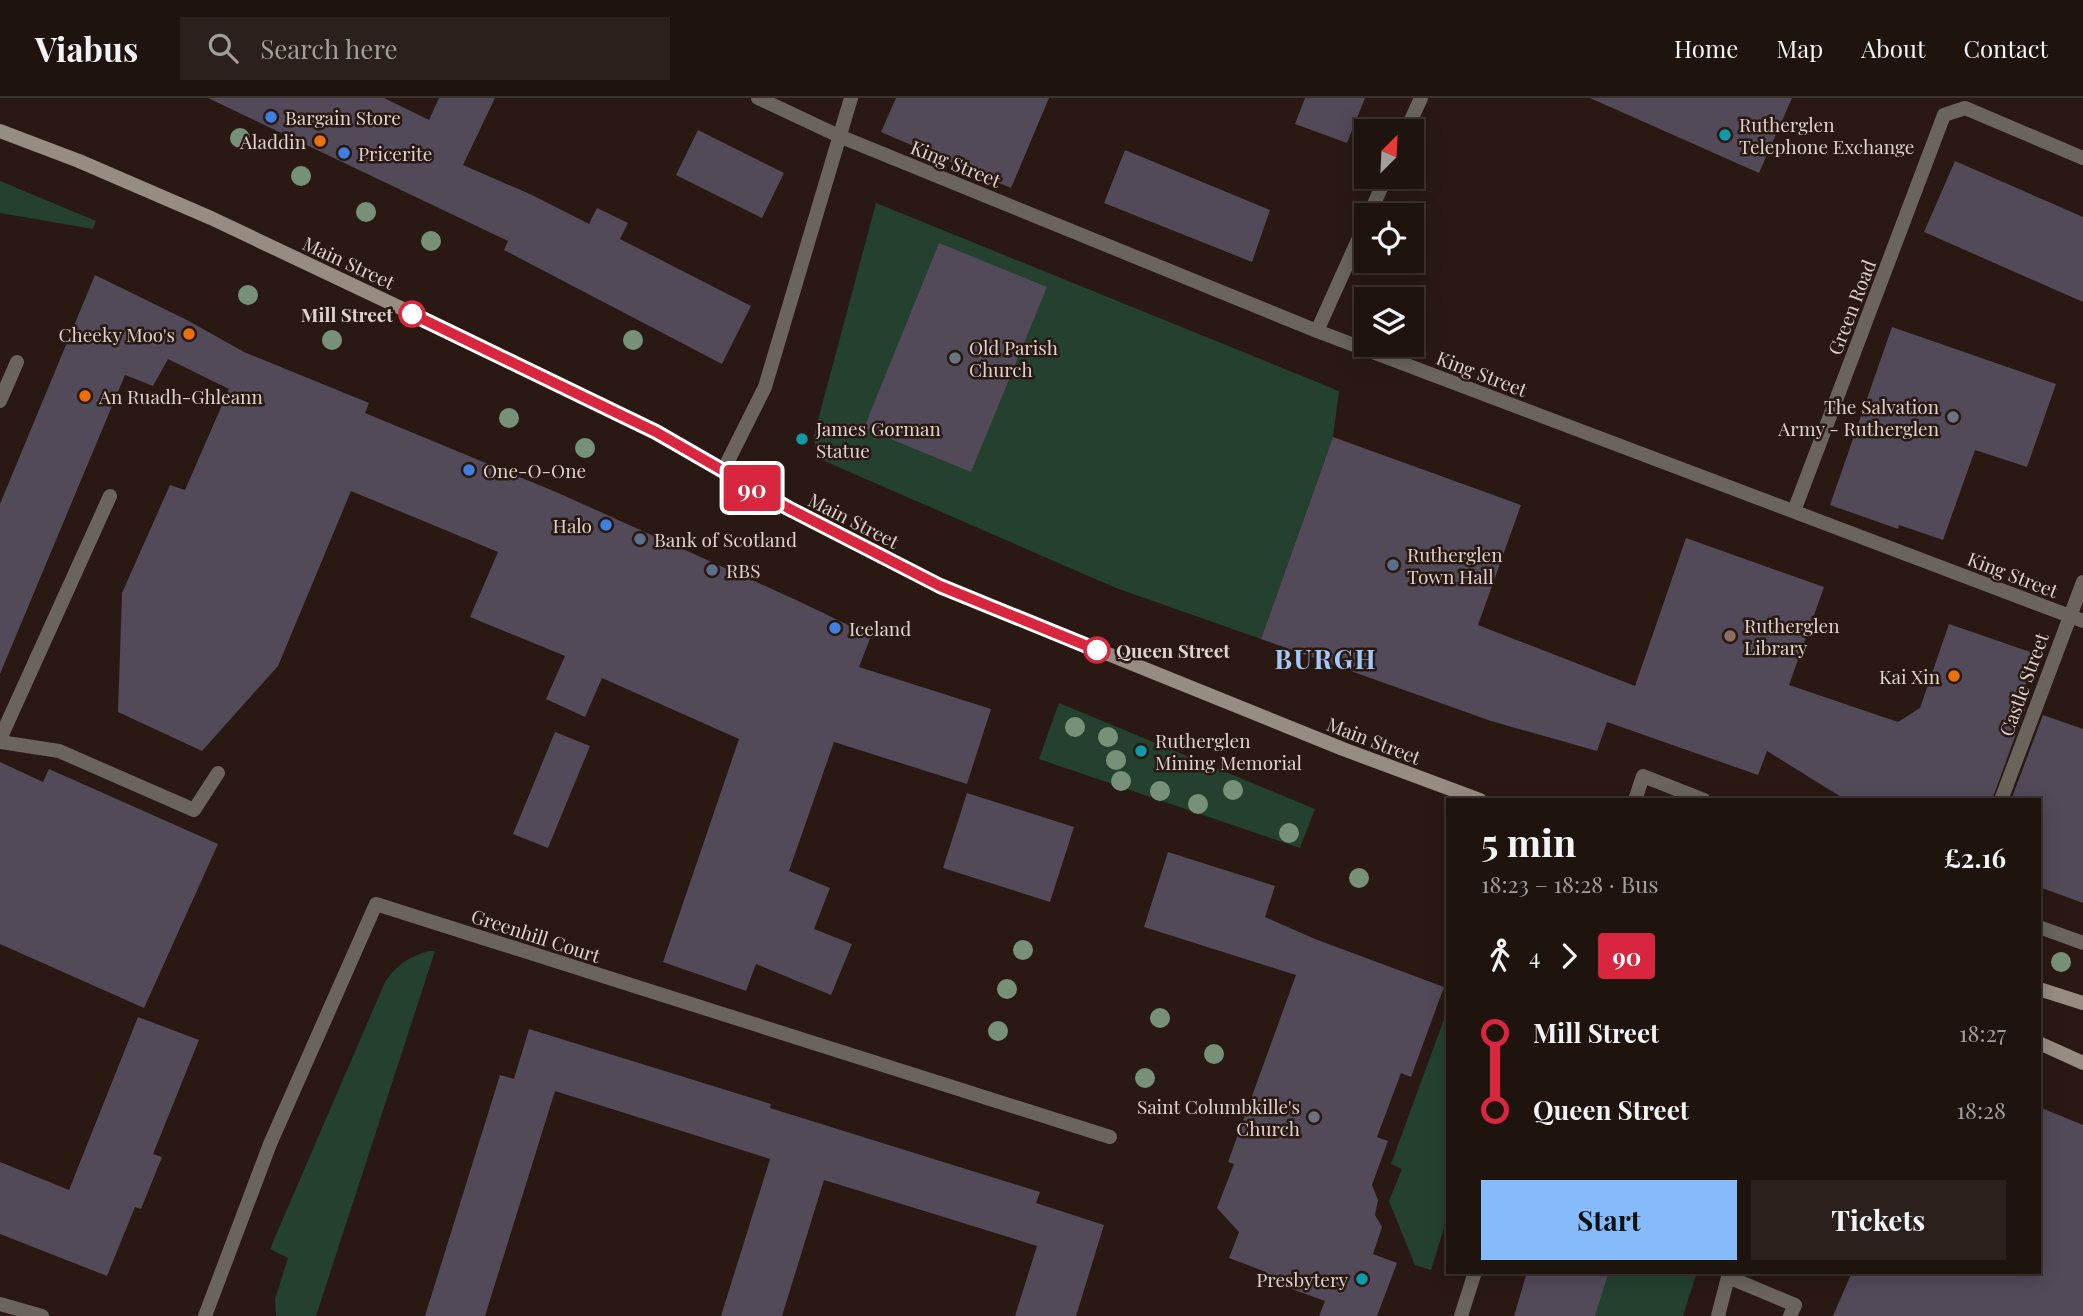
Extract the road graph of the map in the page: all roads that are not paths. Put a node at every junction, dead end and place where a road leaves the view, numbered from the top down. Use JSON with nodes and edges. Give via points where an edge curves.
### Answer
{"nodes":[{"id":1,"x":758,"y":98,"type":"edge"},
{"id":2,"x":851,"y":98,"type":"edge"},
{"id":3,"x":1421,"y":98,"type":"edge"},
{"id":4,"x":1411,"y":119,"type":"edge"},
{"id":5,"x":0,"y":131,"type":"edge"},
{"id":6,"x":839,"y":136,"type":"junction"},
{"id":7,"x":2083,"y":158,"type":"edge"},
{"id":8,"x":1354,"y":248,"type":"edge"},
{"id":9,"x":1317,"y":331,"type":"junction"},
{"id":10,"x":17,"y":362,"type":"dead end"},
{"id":11,"x":0,"y":401,"type":"edge"},
{"id":12,"x":723,"y":471,"type":"junction"},
{"id":13,"x":110,"y":496,"type":"dead end"},
{"id":14,"x":1794,"y":512,"type":"junction"},
{"id":15,"x":2083,"y":582,"type":"edge"},
{"id":16,"x":2069,"y":616,"type":"junction"},
{"id":17,"x":2083,"y":621,"type":"edge"},
{"id":18,"x":0,"y":741,"type":"edge"},
{"id":19,"x":218,"y":773,"type":"dead end"},
{"id":20,"x":1475,"y":798,"type":"edge"},
{"id":21,"x":1635,"y":798,"type":"edge"},
{"id":22,"x":1699,"y":798,"type":"edge"},
{"id":23,"x":2002,"y":798,"type":"edge"},
{"id":24,"x":2041,"y":928,"type":"edge"},
{"id":25,"x":2083,"y":943,"type":"edge"},
{"id":26,"x":2041,"y":990,"type":"edge"},
{"id":27,"x":2083,"y":1003,"type":"edge"},
{"id":28,"x":2041,"y":1044,"type":"edge"},
{"id":29,"x":2083,"y":1063,"type":"edge"},
{"id":30,"x":1110,"y":1137,"type":"dead end"},
{"id":31,"x":1474,"y":1274,"type":"edge"},
{"id":32,"x":0,"y":1304,"type":"edge"},
{"id":33,"x":15,"y":1312,"type":"edge"},
{"id":34,"x":42,"y":1316,"type":"edge"},
{"id":35,"x":205,"y":1316,"type":"edge"},
{"id":36,"x":1461,"y":1316,"type":"edge"},
{"id":37,"x":1718,"y":1316,"type":"edge"},
{"id":38,"x":1790,"y":1316,"type":"edge"}],
"edges":[{"from":1,"to":6,"type":"street","name":"King Street"},
{"from":2,"to":6,"type":"street"},
{"from":3,"to":4,"type":"street"},
{"from":5,"to":12,"type":"main road","name":"Main Street","via":[[211,218],[656,432]]},
{"from":6,"to":9,"type":"street","name":"King Street"},
{"from":6,"to":12,"type":"street","via":[[765,387]]},
{"from":7,"to":14,"type":"street","name":"Green Road","via":[[1965,107],[1944,116]]},
{"from":8,"to":9,"type":"street"},
{"from":9,"to":14,"type":"street","name":"King Street"},
{"from":10,"to":11,"type":"street"},
{"from":12,"to":20,"type":"main road","name":"Main Street","via":[[940,586]]},
{"from":13,"to":18,"type":"street"},
{"from":14,"to":16,"type":"street","name":"King Street"},
{"from":15,"to":16,"type":"street","name":"Castle Street"},
{"from":16,"to":17,"type":"street","name":"King Street"},
{"from":16,"to":23,"type":"street","name":"Castle Street"},
{"from":18,"to":19,"type":"street","via":[[59,751],[194,810]]},
{"from":21,"to":22,"type":"street","via":[[1643,776]]},
{"from":24,"to":25,"type":"street"},
{"from":26,"to":27,"type":"main road"},
{"from":28,"to":29,"type":"main road"},
{"from":30,"to":35,"type":"street","name":"Greenhill Court","via":[[376,904],[270,1144]]},
{"from":31,"to":36,"type":"street"},
{"from":32,"to":33,"type":"street"},
{"from":33,"to":34,"type":"street"},
{"from":37,"to":38,"type":"street","via":[[1728,1277],[1795,1305]]}]}
